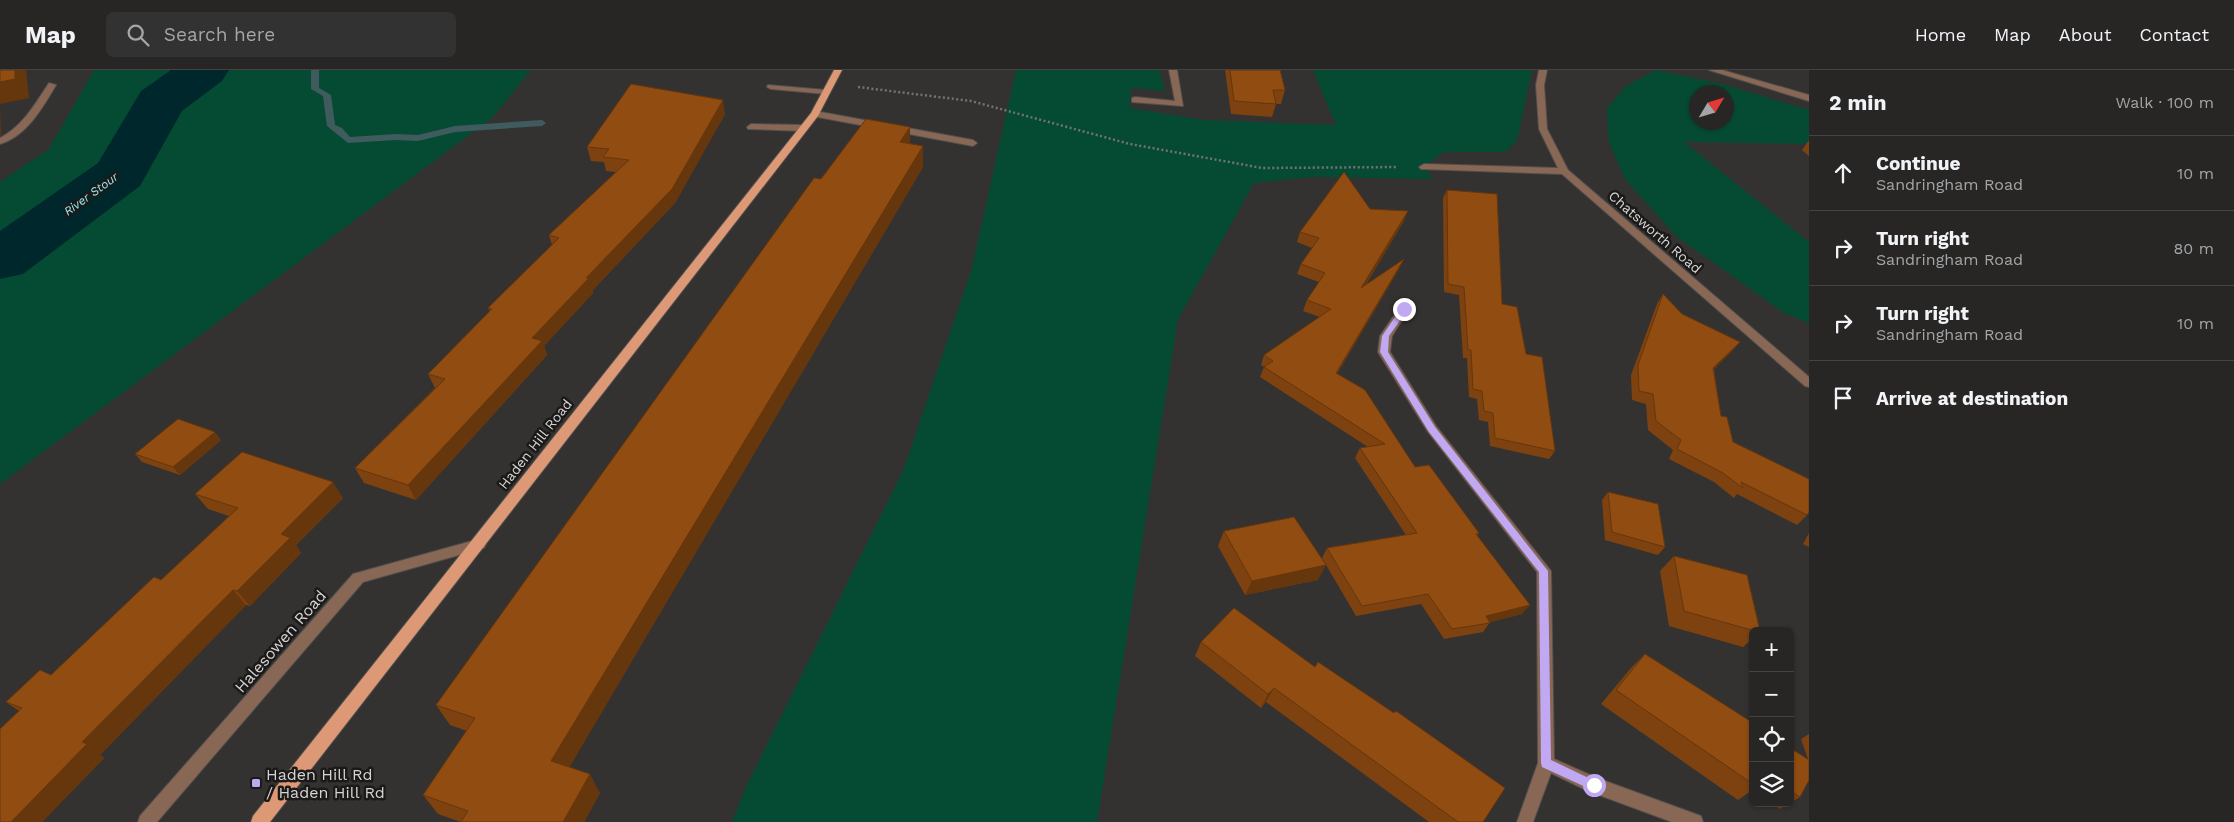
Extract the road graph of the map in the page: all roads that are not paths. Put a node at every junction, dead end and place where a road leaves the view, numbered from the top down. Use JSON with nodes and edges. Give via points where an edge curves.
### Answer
{"nodes":[{"id":1,"x":838,"y":70,"type":"edge"},
{"id":2,"x":1173,"y":70,"type":"edge"},
{"id":3,"x":1543,"y":70,"type":"edge"},
{"id":4,"x":1713,"y":70,"type":"edge"},
{"id":5,"x":52,"y":85,"type":"dead end"},
{"id":6,"x":771,"y":87,"type":"dead end"},
{"id":7,"x":829,"y":87,"type":"junction"},
{"id":8,"x":1809,"y":98,"type":"edge"},
{"id":9,"x":1135,"y":100,"type":"dead end"},
{"id":10,"x":816,"y":114,"type":"junction"},
{"id":11,"x":751,"y":127,"type":"dead end"},
{"id":12,"x":804,"y":128,"type":"junction"},
{"id":13,"x":0,"y":141,"type":"edge"},
{"id":14,"x":973,"y":143,"type":"dead end"},
{"id":15,"x":1424,"y":166,"type":"road end"},
{"id":16,"x":1564,"y":171,"type":"junction"},
{"id":17,"x":1404,"y":309,"type":"dead end"},
{"id":18,"x":1809,"y":383,"type":"edge"},
{"id":19,"x":480,"y":544,"type":"junction"},
{"id":20,"x":1546,"y":763,"type":"junction"},
{"id":21,"x":146,"y":822,"type":"edge"},
{"id":22,"x":259,"y":822,"type":"edge"},
{"id":23,"x":1526,"y":822,"type":"edge"},
{"id":24,"x":1695,"y":822,"type":"edge"}],
"edges":[{"from":1,"to":7,"type":"main road"},
{"from":2,"to":9,"type":"street","via":[[1180,104]]},
{"from":3,"to":16,"type":"street","name":"Chatsworth Road","via":[[1540,85],[1543,129]]},
{"from":4,"to":8,"type":"street"},
{"from":5,"to":13,"type":"street","via":[[37,111],[10,137]]},
{"from":6,"to":7,"type":"street"},
{"from":7,"to":10,"type":"main road","name":"Haden Hill Road"},
{"from":10,"to":12,"type":"main road","name":"Haden Hill Road"},
{"from":10,"to":14,"type":"street"},
{"from":11,"to":12,"type":"street"},
{"from":12,"to":19,"type":"main road","name":"Haden Hill Road"},
{"from":15,"to":16,"type":"street"},
{"from":16,"to":18,"type":"street","name":"Chatsworth Road"},
{"from":17,"to":20,"type":"street","via":[[1386,336],[1384,352],[1432,430],[1544,571]]},
{"from":19,"to":21,"type":"street","name":"Halesowen Road","via":[[358,578]]},
{"from":19,"to":22,"type":"main road","name":"Haden Hill Road"},
{"from":20,"to":23,"type":"street"},
{"from":20,"to":24,"type":"street","via":[[1594,785]]}]}
